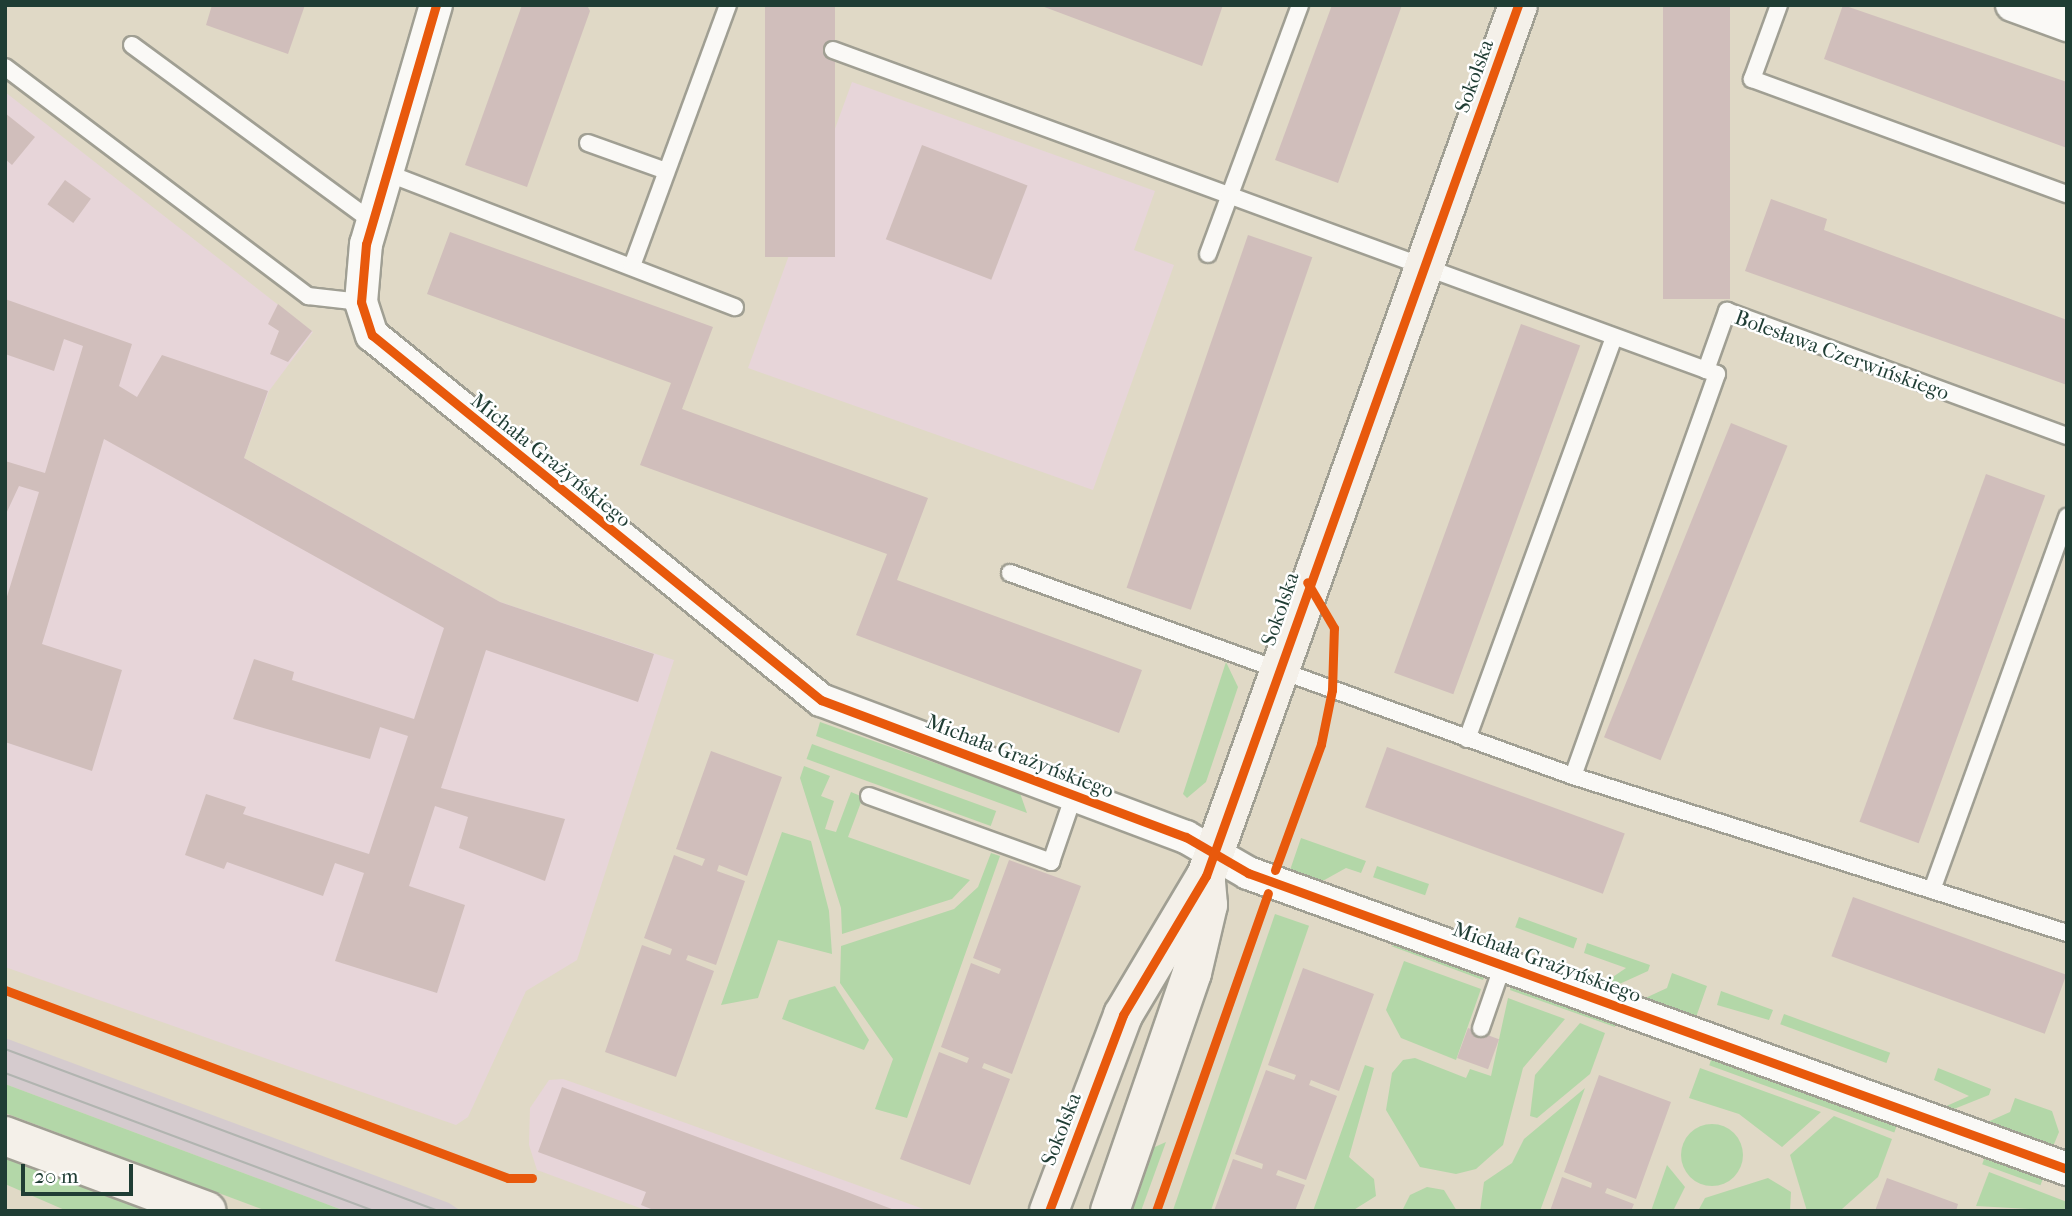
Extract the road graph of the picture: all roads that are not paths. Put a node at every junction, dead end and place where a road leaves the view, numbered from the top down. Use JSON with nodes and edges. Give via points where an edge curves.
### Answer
{"nodes":[{"id":1,"x":436,"y":5,"type":"edge"},
{"id":2,"x":728,"y":5,"type":"edge"},
{"id":3,"x":1300,"y":5,"type":"edge"},
{"id":4,"x":1517,"y":5,"type":"edge"},
{"id":5,"x":1779,"y":5,"type":"edge"},
{"id":6,"x":2012,"y":5,"type":"edge"},
{"id":7,"x":2067,"y":25,"type":"edge"},
{"id":8,"x":132,"y":45,"type":"dead end"},
{"id":9,"x":833,"y":50,"type":"dead end"},
{"id":10,"x":5,"y":67,"type":"edge"},
{"id":11,"x":588,"y":143,"type":"dead end"},
{"id":12,"x":666,"y":171,"type":"junction"},
{"id":13,"x":387,"y":173,"type":"junction"},
{"id":14,"x":1230,"y":194,"type":"junction"},
{"id":15,"x":2067,"y":194,"type":"edge"},
{"id":16,"x":373,"y":222,"type":"junction"},
{"id":17,"x":1208,"y":254,"type":"dead end"},
{"id":18,"x":1424,"y":264,"type":"junction"},
{"id":19,"x":632,"y":266,"type":"junction"},
{"id":20,"x":361,"y":302,"type":"junction"},
{"id":21,"x":735,"y":307,"type":"dead end"},
{"id":22,"x":1614,"y":337,"type":"junction"},
{"id":23,"x":1706,"y":370,"type":"junction"},
{"id":24,"x":2067,"y":436,"type":"edge"},
{"id":25,"x":2067,"y":517,"type":"edge"},
{"id":26,"x":1010,"y":573,"type":"dead end"},
{"id":27,"x":1278,"y":669,"type":"junction"},
{"id":28,"x":1467,"y":739,"type":"junction"},
{"id":29,"x":1573,"y":776,"type":"junction"},
{"id":30,"x":1074,"y":795,"type":"junction"},
{"id":31,"x":869,"y":796,"type":"dead end"},
{"id":32,"x":1210,"y":863,"type":"junction"},
{"id":33,"x":1932,"y":890,"type":"junction"},
{"id":34,"x":2067,"y":933,"type":"edge"},
{"id":35,"x":1503,"y":965,"type":"junction"},
{"id":36,"x":1481,"y":1028,"type":"dead end"},
{"id":37,"x":5,"y":1136,"type":"edge"},
{"id":38,"x":2067,"y":1169,"type":"edge"},
{"id":39,"x":207,"y":1211,"type":"edge"},
{"id":40,"x":1049,"y":1211,"type":"edge"},
{"id":41,"x":1110,"y":1211,"type":"edge"}],
"edges":[{"from":1,"to":13,"type":"street","name":"Michała Grażyńskiego"},
{"from":2,"to":12,"type":"lane"},
{"from":3,"to":14,"type":"lane"},
{"from":4,"to":18,"type":"street","name":"Sokolska"},
{"from":5,"to":15,"type":"lane","via":[[1752,79]]},
{"from":6,"to":7,"type":"street"},
{"from":8,"to":16,"type":"lane"},
{"from":9,"to":14,"type":"lane"},
{"from":10,"to":20,"type":"lane","via":[[308,296]]},
{"from":11,"to":12,"type":"lane"},
{"from":12,"to":19,"type":"lane"},
{"from":13,"to":16,"type":"street","name":"Michała Grażyńskiego"},
{"from":13,"to":19,"type":"lane"},
{"from":14,"to":17,"type":"lane"},
{"from":14,"to":18,"type":"lane"},
{"from":16,"to":20,"type":"street","name":"Michała Grażyńskiego"},
{"from":18,"to":22,"type":"lane"},
{"from":18,"to":27,"type":"street","name":"Sokolska"},
{"from":19,"to":21,"type":"lane"},
{"from":20,"to":30,"type":"street","name":"Michała Grażyńskiego","via":[[372,335],[402,362],[821,700]]},
{"from":22,"to":23,"type":"lane"},
{"from":22,"to":28,"type":"lane"},
{"from":23,"to":24,"type":"lane","name":"Bolesława Czerwińskiego","via":[[1727,311]]},
{"from":23,"to":29,"type":"lane","via":[[1717,374]]},
{"from":25,"to":33,"type":"lane"},
{"from":26,"to":27,"type":"lane"},
{"from":27,"to":28,"type":"lane","name":"Sokolska"},
{"from":27,"to":32,"type":"street","name":"Sokolska"},
{"from":28,"to":29,"type":"lane"},
{"from":29,"to":33,"type":"lane"},
{"from":30,"to":31,"type":"lane","via":[[1051,862]]},
{"from":30,"to":32,"type":"street","name":"Michała Grażyńskiego"},
{"from":32,"to":35,"type":"street","name":"Michała Grażyńskiego"},
{"from":32,"to":40,"type":"street","name":"Sokolska","via":[[1123,1015]]},
{"from":32,"to":41,"type":"street","name":"Sokolska","via":[[1208,905],[1192,973]]},
{"from":33,"to":34,"type":"lane"},
{"from":35,"to":36,"type":"lane"},
{"from":35,"to":38,"type":"street","name":"Michała Grażyńskiego"},
{"from":37,"to":39,"type":"street"}]}
